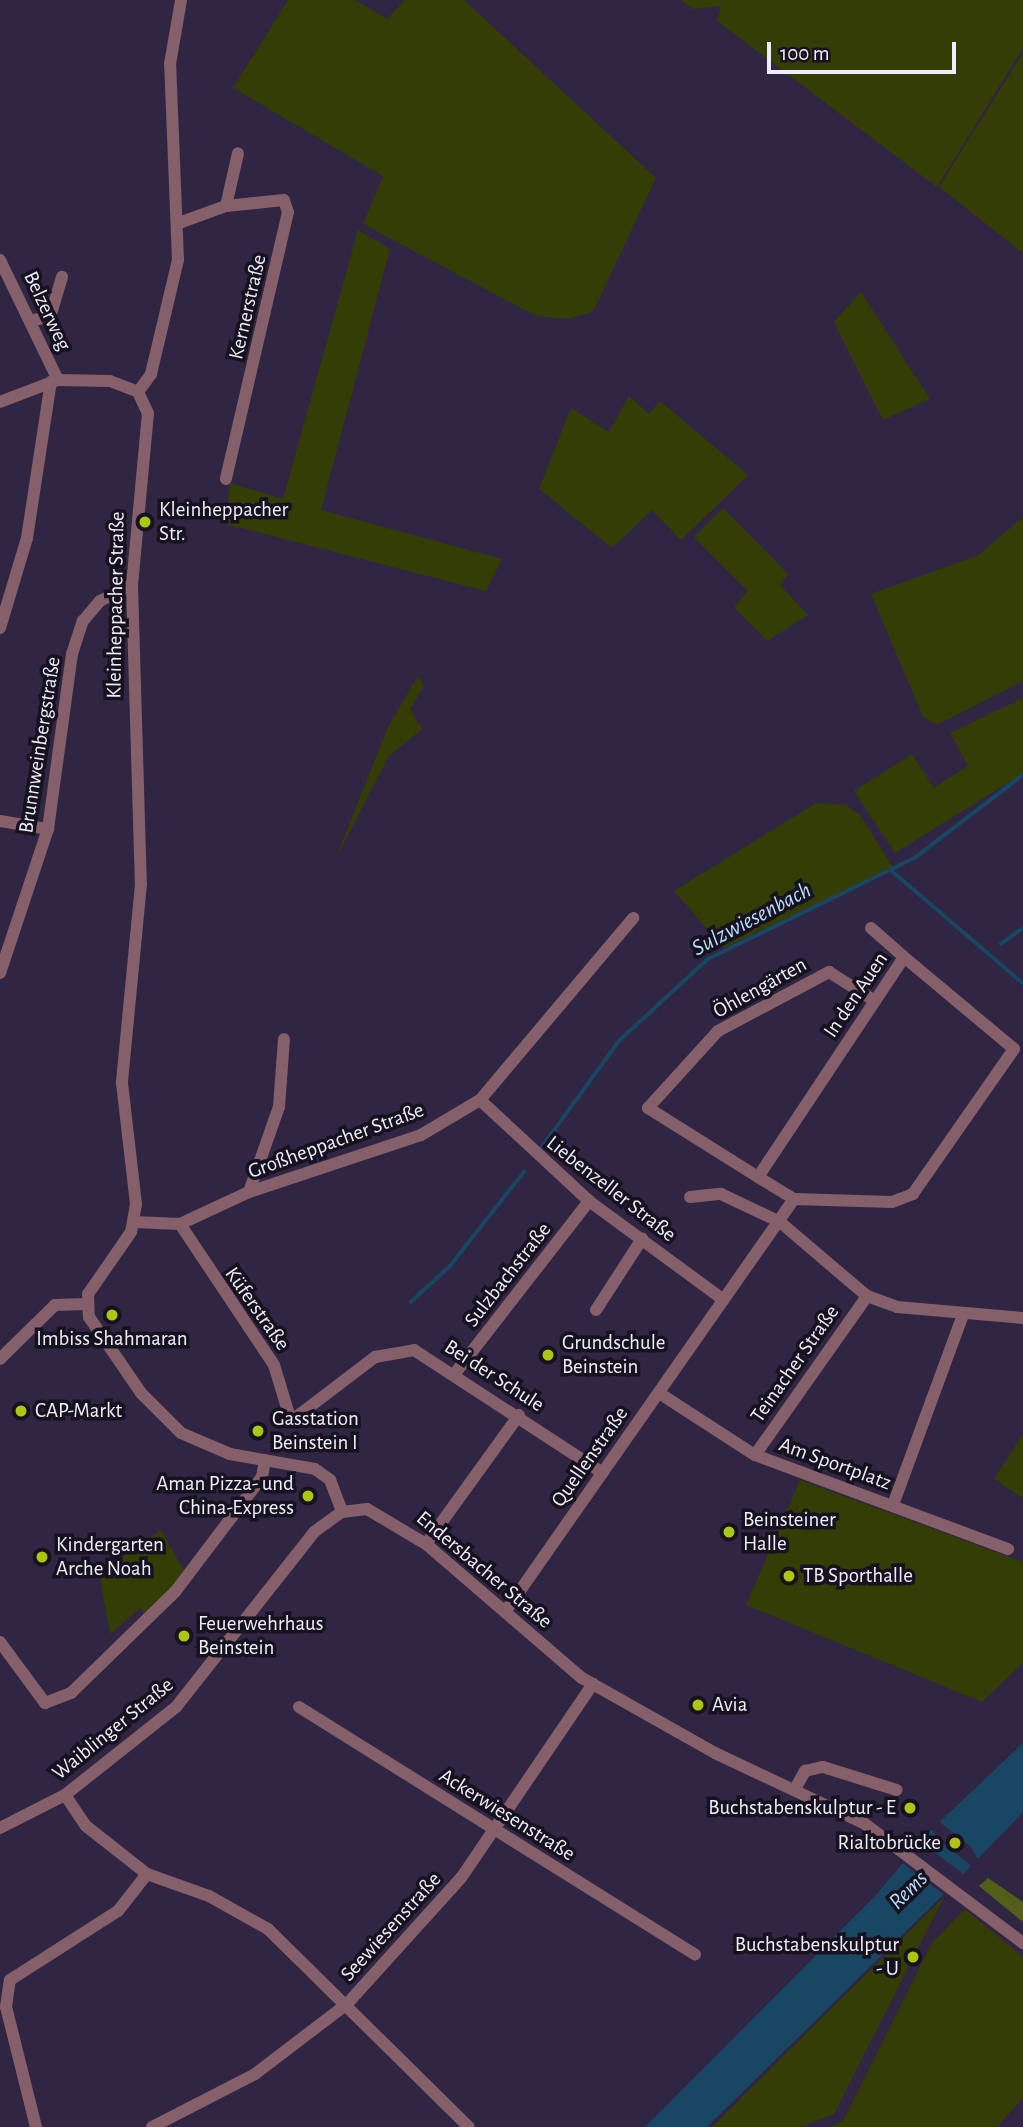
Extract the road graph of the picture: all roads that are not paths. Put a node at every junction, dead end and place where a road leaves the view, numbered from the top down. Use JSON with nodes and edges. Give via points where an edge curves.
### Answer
{"nodes":[{"id":1,"x":181,"y":0,"type":"edge"},
{"id":2,"x":238,"y":153,"type":"dead end"},
{"id":3,"x":226,"y":206,"type":"junction"},
{"id":4,"x":179,"y":223,"type":"junction"},
{"id":5,"x":0,"y":260,"type":"edge"},
{"id":6,"x":61,"y":277,"type":"dead end"},
{"id":7,"x":33,"y":320,"type":"junction"},
{"id":8,"x":55,"y":381,"type":"junction"},
{"id":9,"x":138,"y":392,"type":"junction"},
{"id":10,"x":0,"y":402,"type":"edge"},
{"id":11,"x":226,"y":479,"type":"dead end"},
{"id":12,"x":132,"y":585,"type":"junction"},
{"id":13,"x":3,"y":604,"type":"edge"},
{"id":14,"x":0,"y":628,"type":"edge"},
{"id":15,"x":0,"y":821,"type":"edge"},
{"id":16,"x":48,"y":829,"type":"junction"},
{"id":17,"x":633,"y":918,"type":"dead end"},
{"id":18,"x":871,"y":928,"type":"dead end"},
{"id":19,"x":904,"y":957,"type":"junction"},
{"id":20,"x":0,"y":973,"type":"edge"},
{"id":21,"x":875,"y":1001,"type":"junction"},
{"id":22,"x":284,"y":1039,"type":"dead end"},
{"id":23,"x":480,"y":1100,"type":"junction"},
{"id":24,"x":758,"y":1177,"type":"junction"},
{"id":25,"x":249,"y":1192,"type":"junction"},
{"id":26,"x":690,"y":1197,"type":"dead end"},
{"id":27,"x":794,"y":1199,"type":"junction"},
{"id":28,"x":589,"y":1201,"type":"junction"},
{"id":29,"x":134,"y":1222,"type":"junction"},
{"id":30,"x":780,"y":1222,"type":"junction"},
{"id":31,"x":180,"y":1224,"type":"junction"},
{"id":32,"x":642,"y":1239,"type":"junction"},
{"id":33,"x":867,"y":1296,"type":"junction"},
{"id":34,"x":724,"y":1300,"type":"junction"},
{"id":35,"x":86,"y":1304,"type":"junction"},
{"id":36,"x":596,"y":1310,"type":"dead end"},
{"id":37,"x":962,"y":1317,"type":"junction"},
{"id":38,"x":1023,"y":1318,"type":"edge"},
{"id":39,"x":1,"y":1354,"type":"edge"},
{"id":40,"x":456,"y":1372,"type":"junction"},
{"id":41,"x":659,"y":1393,"type":"junction"},
{"id":42,"x":519,"y":1415,"type":"junction"},
{"id":43,"x":291,"y":1422,"type":"joint"},
{"id":44,"x":755,"y":1455,"type":"junction"},
{"id":45,"x":265,"y":1460,"type":"junction"},
{"id":46,"x":603,"y":1473,"type":"junction"},
{"id":47,"x":893,"y":1505,"type":"junction"},
{"id":48,"x":342,"y":1513,"type":"junction"},
{"id":49,"x":426,"y":1544,"type":"junction"},
{"id":50,"x":1008,"y":1549,"type":"dead end"},
{"id":51,"x":505,"y":1612,"type":"junction"},
{"id":52,"x":0,"y":1642,"type":"edge"},
{"id":53,"x":593,"y":1684,"type":"junction"},
{"id":54,"x":299,"y":1707,"type":"dead end"},
{"id":55,"x":795,"y":1789,"type":"junction"},
{"id":56,"x":897,"y":1790,"type":"dead end"},
{"id":57,"x":65,"y":1795,"type":"junction"},
{"id":58,"x":0,"y":1828,"type":"edge"},
{"id":59,"x":494,"y":1830,"type":"junction"},
{"id":60,"x":147,"y":1874,"type":"junction"},
{"id":61,"x":1023,"y":1943,"type":"edge"},
{"id":62,"x":695,"y":1954,"type":"dead end"},
{"id":63,"x":347,"y":2004,"type":"junction"},
{"id":64,"x":36,"y":2127,"type":"edge"},
{"id":65,"x":152,"y":2127,"type":"edge"},
{"id":66,"x":469,"y":2127,"type":"edge"}],
"edges":[{"from":1,"to":4,"type":"street","via":[[170,64]]},
{"from":2,"to":3,"type":"street"},
{"from":3,"to":4,"type":"street","name":"Kernerstraße"},
{"from":3,"to":11,"type":"street","name":"Kernerstraße","via":[[284,200],[288,212]]},
{"from":4,"to":9,"type":"street","via":[[163,330],[151,374]]},
{"from":5,"to":7,"type":"street","name":"Belzerweg"},
{"from":6,"to":7,"type":"street","via":[[50,317]]},
{"from":7,"to":8,"type":"street","name":"Belzerweg"},
{"from":8,"to":9,"type":"street","via":[[110,381]]},
{"from":8,"to":10,"type":"street"},
{"from":8,"to":13,"type":"street","via":[[27,538]]},
{"from":9,"to":12,"type":"street","name":"Kleinheppacher Straße","via":[[148,413]]},
{"from":12,"to":16,"type":"street","name":"Brunnweinbergstraße","via":[[100,601],[83,621],[72,654]]},
{"from":12,"to":29,"type":"street","name":"Kleinheppacher Straße","via":[[141,884],[122,1083],[135,1165]]},
{"from":13,"to":14,"type":"street"},
{"from":15,"to":16,"type":"street"},
{"from":16,"to":20,"type":"street","name":"Brunnweinbergstraße"},
{"from":17,"to":23,"type":"street","name":"Großheppacher Straße"},
{"from":18,"to":19,"type":"street"},
{"from":19,"to":21,"type":"street","name":"In den Auen"},
{"from":19,"to":27,"type":"street","name":"In den Auen","via":[[1014,1049],[913,1194],[892,1202]]},
{"from":21,"to":24,"type":"street","name":"In den Auen"},
{"from":21,"to":24,"type":"street","name":"Öhlengärten","via":[[829,972],[718,1031],[648,1108]]},
{"from":22,"to":25,"type":"street","via":[[279,1107]]},
{"from":23,"to":25,"type":"street","name":"Großheppacher Straße","via":[[421,1135]]},
{"from":23,"to":28,"type":"street","name":"Liebenzeller Straße"},
{"from":24,"to":27,"type":"street","name":"In den Auen"},
{"from":25,"to":31,"type":"street","name":"Großheppacher Straße"},
{"from":26,"to":30,"type":"street","via":[[721,1194]]},
{"from":27,"to":30,"type":"street"},
{"from":28,"to":32,"type":"street","name":"Liebenzeller Straße"},
{"from":28,"to":40,"type":"street","name":"Sulzbachstraße"},
{"from":29,"to":31,"type":"street","name":"Großheppacher Straße"},
{"from":29,"to":35,"type":"street"},
{"from":30,"to":33,"type":"street"},
{"from":30,"to":34,"type":"street","name":"Quellenstraße"},
{"from":31,"to":43,"type":"street","name":"Küferstraße","via":[[274,1365]]},
{"from":32,"to":34,"type":"street","name":"Liebenzeller Straße"},
{"from":32,"to":36,"type":"street"},
{"from":33,"to":37,"type":"street"},
{"from":33,"to":44,"type":"street","name":"Teinacher Straße"},
{"from":34,"to":41,"type":"street","name":"Quellenstraße"},
{"from":35,"to":39,"type":"street","via":[[55,1305]]},
{"from":35,"to":45,"type":"street","via":[[93,1326],[163,1418],[214,1450]]},
{"from":37,"to":38,"type":"street"},
{"from":37,"to":47,"type":"street"},
{"from":40,"to":42,"type":"street","name":"Bei der Schule"},
{"from":40,"to":43,"type":"street","name":"Bei der Schule","via":[[407,1350],[384,1355]]},
{"from":41,"to":44,"type":"street","name":"Am Sportplatz"},
{"from":41,"to":46,"type":"street","name":"Quellenstraße"},
{"from":42,"to":46,"type":"street","name":"Bei der Schule"},
{"from":42,"to":49,"type":"street"},
{"from":44,"to":47,"type":"street","name":"Am Sportplatz"},
{"from":45,"to":48,"type":"street","via":[[321,1473]]},
{"from":45,"to":52,"type":"street","via":[[262,1477],[175,1592],[71,1693],[46,1703]]},
{"from":46,"to":51,"type":"street","name":"Quellenstraße"},
{"from":47,"to":50,"type":"street","name":"Am Sportplatz"},
{"from":48,"to":49,"type":"street","name":"Endersbacher Straße","via":[[376,1511]]},
{"from":48,"to":57,"type":"street","name":"Waiblinger Straße","via":[[303,1545],[230,1646],[176,1707]]},
{"from":49,"to":51,"type":"street","name":"Endersbacher Straße"},
{"from":51,"to":53,"type":"street","name":"Endersbacher Straße"},
{"from":53,"to":55,"type":"street","name":"Endersbacher Straße","via":[[715,1754]]},
{"from":53,"to":59,"type":"street","name":"Seewiesenstraße"},
{"from":54,"to":59,"type":"street","name":"Ackerwiesenstraße"},
{"from":55,"to":56,"type":"street","via":[[805,1772],[823,1768]]},
{"from":55,"to":61,"type":"street","name":"Endersbacher Straße","via":[[903,1847]]},
{"from":57,"to":58,"type":"street","name":"Waiblinger Straße"},
{"from":57,"to":60,"type":"street","via":[[86,1826]]},
{"from":59,"to":62,"type":"street","name":"Ackerwiesenstraße"},
{"from":59,"to":63,"type":"street","name":"Seewiesenstraße","via":[[425,1925]]},
{"from":60,"to":63,"type":"street","via":[[209,1896],[268,1929]]},
{"from":60,"to":64,"type":"street","via":[[110,1917],[21,1967],[10,1980],[6,2007]]},
{"from":63,"to":65,"type":"street","name":"Seewiesenstraße","via":[[255,2074]]},
{"from":63,"to":66,"type":"street"}]}
